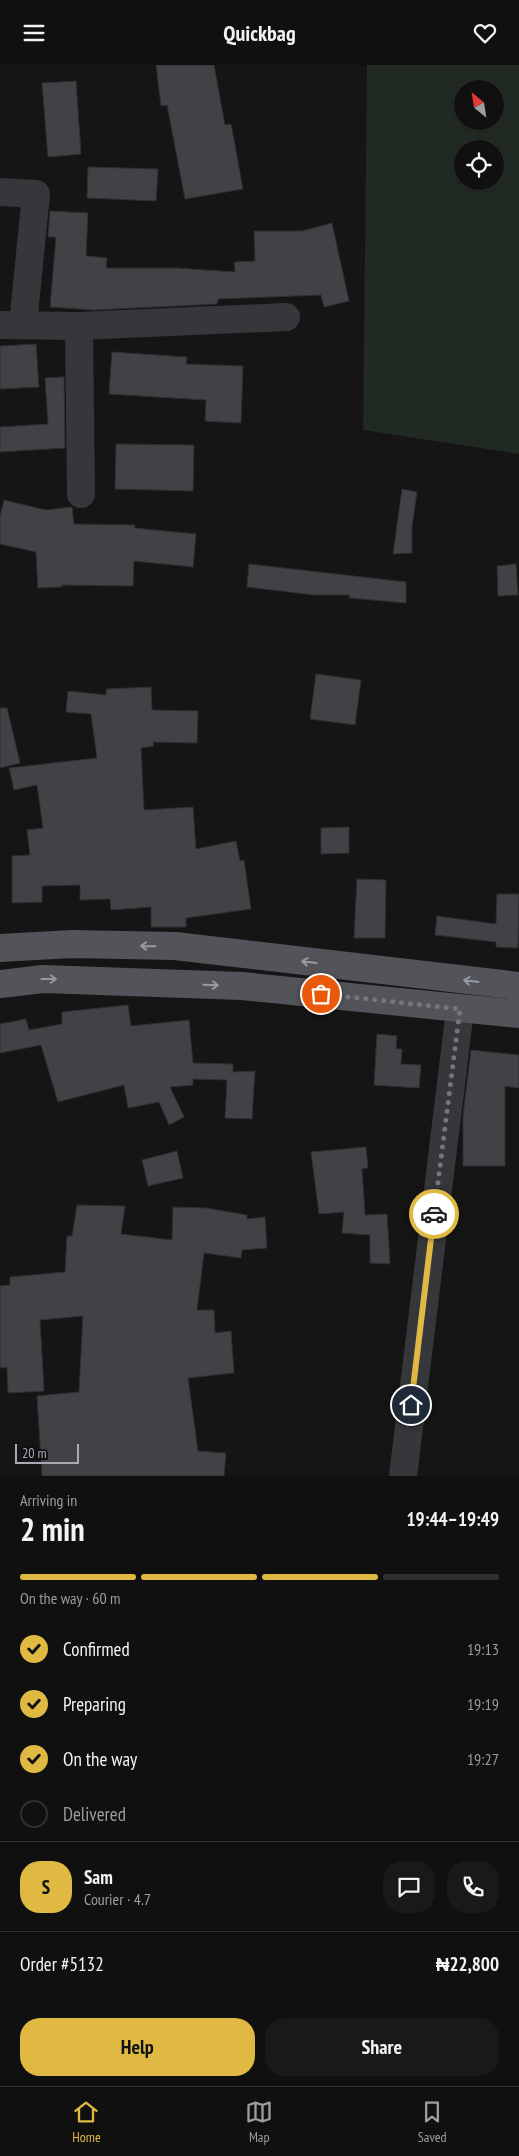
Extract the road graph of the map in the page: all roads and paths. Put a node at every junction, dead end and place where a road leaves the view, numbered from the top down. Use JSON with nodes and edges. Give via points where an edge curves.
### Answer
{"nodes":[{"id":1,"x":0,"y":192,"type":"edge"},
{"id":2,"x":286,"y":317,"type":"dead end"},
{"id":3,"x":11,"y":324,"type":"edge"},
{"id":4,"x":79,"y":325,"type":"junction"},
{"id":5,"x":81,"y":493,"type":"dead end"},
{"id":6,"x":0,"y":948,"type":"edge"},
{"id":7,"x":0,"y":983,"type":"edge"},
{"id":8,"x":519,"y":986,"type":"edge"},
{"id":9,"x":460,"y":1009,"type":"junction"},
{"id":10,"x":519,"y":1014,"type":"edge"},
{"id":11,"x":403,"y":1476,"type":"edge"}],
"edges":[{"from":1,"to":3,"type":"street","via":[[36,194]]},
{"from":2,"to":4,"type":"street"},
{"from":3,"to":4,"type":"street"},
{"from":4,"to":5,"type":"street"},
{"from":8,"to":6,"type":"main road","one_way":true,"via":[[175,946],[72,944]]},
{"from":7,"to":9,"type":"main road","one_way":true,"via":[[43,979],[242,986]]},
{"from":9,"to":10,"type":"main road"},
{"from":9,"to":11,"type":"street"}]}
